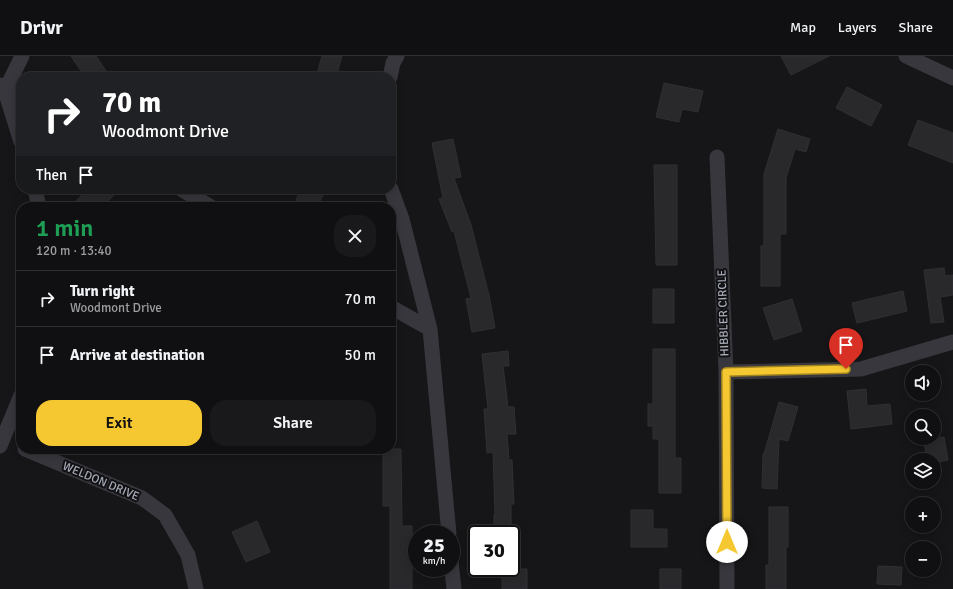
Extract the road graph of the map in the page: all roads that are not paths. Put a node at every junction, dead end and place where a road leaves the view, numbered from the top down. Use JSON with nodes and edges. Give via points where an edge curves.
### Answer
{"nodes":[{"id":1,"x":22,"y":56,"type":"edge"},
{"id":2,"x":397,"y":56,"type":"edge"},
{"id":3,"x":906,"y":56,"type":"edge"},
{"id":4,"x":391,"y":72,"type":"edge"},
{"id":5,"x":953,"y":78,"type":"edge"},
{"id":6,"x":2,"y":88,"type":"edge"},
{"id":7,"x":16,"y":96,"type":"edge"},
{"id":8,"x":16,"y":128,"type":"edge"},
{"id":9,"x":717,"y":157,"type":"dead end"},
{"id":10,"x":189,"y":194,"type":"edge"},
{"id":11,"x":203,"y":202,"type":"edge"},
{"id":12,"x":396,"y":204,"type":"edge"},
{"id":13,"x":396,"y":310,"type":"edge"},
{"id":14,"x":430,"y":329,"type":"junction"},
{"id":15,"x":953,"y":342,"type":"edge"},
{"id":16,"x":726,"y":372,"type":"junction"},
{"id":17,"x":16,"y":407,"type":"edge"},
{"id":18,"x":1,"y":442,"type":"edge"},
{"id":19,"x":16,"y":446,"type":"edge"},
{"id":20,"x":37,"y":454,"type":"edge"},
{"id":21,"x":447,"y":525,"type":"edge"},
{"id":22,"x":453,"y":577,"type":"edge"},
{"id":23,"x":196,"y":589,"type":"edge"},
{"id":24,"x":454,"y":589,"type":"edge"},
{"id":25,"x":727,"y":589,"type":"edge"}],
"edges":[{"from":1,"to":6,"type":"street"},
{"from":2,"to":4,"type":"street"},
{"from":3,"to":5,"type":"street"},
{"from":6,"to":7,"type":"street"},
{"from":6,"to":8,"type":"street"},
{"from":9,"to":16,"type":"street","name":"HIBBLER CIRCLE"},
{"from":10,"to":11,"type":"street"},
{"from":12,"to":14,"type":"street"},
{"from":13,"to":14,"type":"street"},
{"from":14,"to":21,"type":"street"},
{"from":15,"to":16,"type":"street","via":[[861,368]]},
{"from":16,"to":25,"type":"street","name":"HIBBLER CIRCLE"},
{"from":17,"to":18,"type":"street"},
{"from":18,"to":19,"type":"street"},
{"from":20,"to":23,"type":"street","name":"WELDON DRIVE","via":[[142,498],[165,515],[188,555]]},
{"from":22,"to":24,"type":"street"}]}
